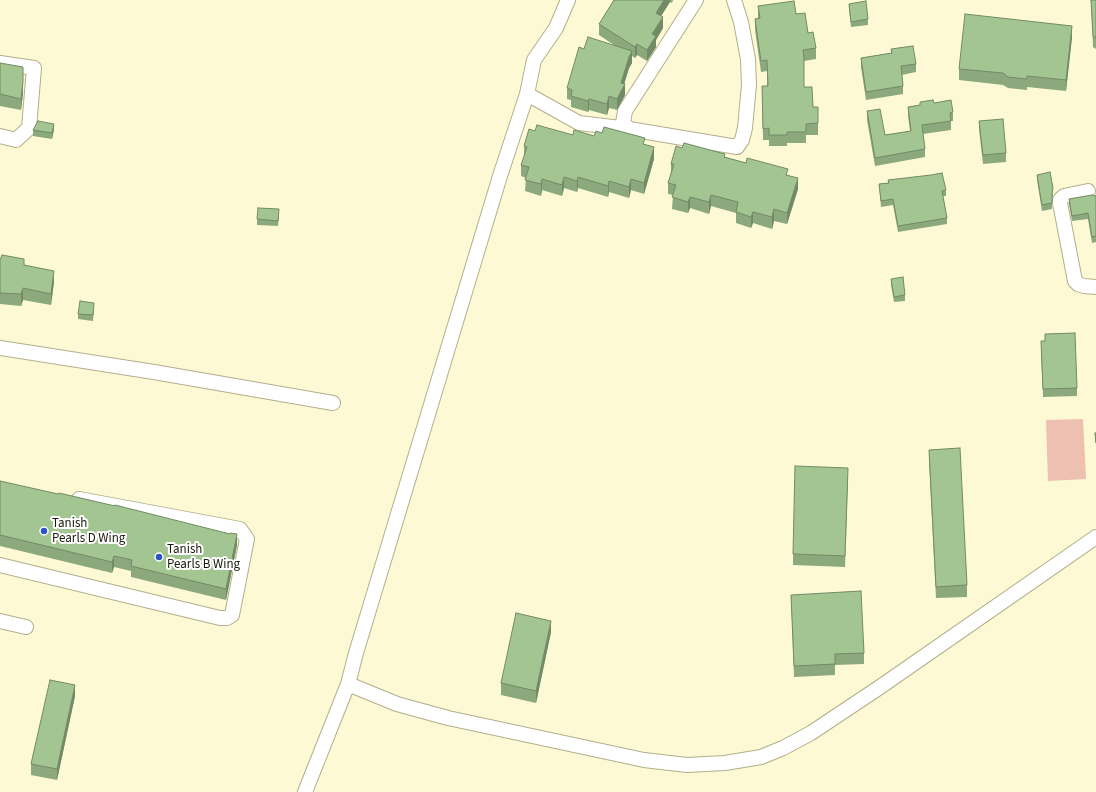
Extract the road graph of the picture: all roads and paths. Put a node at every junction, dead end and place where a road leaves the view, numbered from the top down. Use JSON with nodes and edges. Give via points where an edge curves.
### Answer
{"nodes":[{"id":1,"x":568,"y":0,"type":"edge"},
{"id":2,"x":696,"y":0,"type":"edge"},
{"id":3,"x":734,"y":0,"type":"edge"},
{"id":4,"x":0,"y":63,"type":"edge"},
{"id":5,"x":528,"y":94,"type":"junction"},
{"id":6,"x":629,"y":130,"type":"junction"},
{"id":7,"x":0,"y":136,"type":"edge"},
{"id":8,"x":1088,"y":191,"type":"dead end"},
{"id":9,"x":1096,"y":287,"type":"edge"},
{"id":10,"x":0,"y":348,"type":"edge"},
{"id":11,"x":332,"y":403,"type":"dead end"},
{"id":12,"x":70,"y":497,"type":"edge"},
{"id":13,"x":1096,"y":537,"type":"edge"},
{"id":14,"x":0,"y":564,"type":"edge"},
{"id":15,"x":0,"y":621,"type":"edge"},
{"id":16,"x":26,"y":627,"type":"dead end"},
{"id":17,"x":348,"y":684,"type":"junction"},
{"id":18,"x":305,"y":792,"type":"edge"}],
"edges":[{"from":1,"to":5,"type":"street","via":[[556,28],[534,60]]},
{"from":2,"to":6,"type":"street","via":[[626,111],[623,123]]},
{"from":3,"to":6,"type":"street","via":[[748,59],[749,85],[745,128],[737,147]]},
{"from":4,"to":7,"type":"street","via":[[34,68],[29,128],[16,140]]},
{"from":5,"to":6,"type":"street","via":[[579,124]]},
{"from":5,"to":17,"type":"street","via":[[500,176]]},
{"from":8,"to":9,"type":"street","via":[[1064,196],[1060,203],[1075,281],[1084,286]]},
{"from":10,"to":11,"type":"street"},
{"from":12,"to":14,"type":"street","via":[[240,529],[247,539],[232,615],[220,618]]},
{"from":13,"to":17,"type":"street","via":[[811,733],[761,757],[725,764],[687,765],[644,760],[448,718],[397,704]]},
{"from":15,"to":16,"type":"street"},
{"from":17,"to":18,"type":"street"}]}
